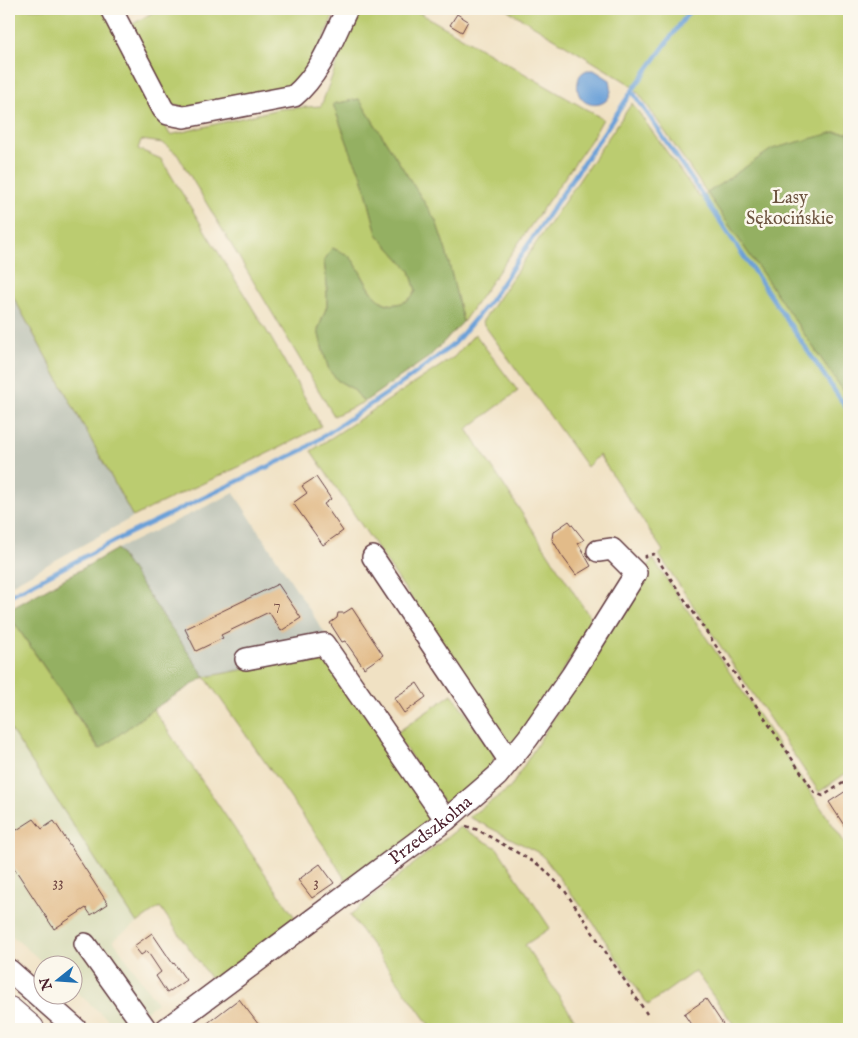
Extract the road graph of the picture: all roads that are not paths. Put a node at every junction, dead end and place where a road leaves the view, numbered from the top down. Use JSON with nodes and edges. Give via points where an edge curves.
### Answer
{"nodes":[{"id":1,"x":111,"y":9,"type":"edge"},
{"id":2,"x":347,"y":9,"type":"edge"},
{"id":3,"x":598,"y":551,"type":"dead end"},
{"id":4,"x":373,"y":557,"type":"dead end"},
{"id":5,"x":246,"y":659,"type":"dead end"},
{"id":6,"x":509,"y":760,"type":"junction"},
{"id":7,"x":446,"y":820,"type":"junction"},
{"id":8,"x":85,"y":944,"type":"dead end"},
{"id":9,"x":9,"y":970,"type":"edge"},
{"id":10,"x":9,"y":1011,"type":"edge"},
{"id":11,"x":30,"y":1029,"type":"edge"},
{"id":12,"x":76,"y":1029,"type":"edge"},
{"id":13,"x":146,"y":1029,"type":"edge"},
{"id":14,"x":166,"y":1029,"type":"edge"}],
"edges":[{"from":1,"to":2,"type":"street","via":[[163,109],[177,117],[294,96],[319,68]]},
{"from":3,"to":6,"type":"street","name":"Przedszkolna","via":[[612,549],[636,573],[572,675]]},
{"from":4,"to":6,"type":"street"},
{"from":5,"to":7,"type":"street","via":[[324,644]]},
{"from":6,"to":7,"type":"street","name":"Przedszkolna","via":[[497,776]]},
{"from":7,"to":14,"type":"street","name":"Przedszkolna"},
{"from":8,"to":13,"type":"street"},
{"from":9,"to":12,"type":"street"},
{"from":10,"to":11,"type":"highway"}]}
